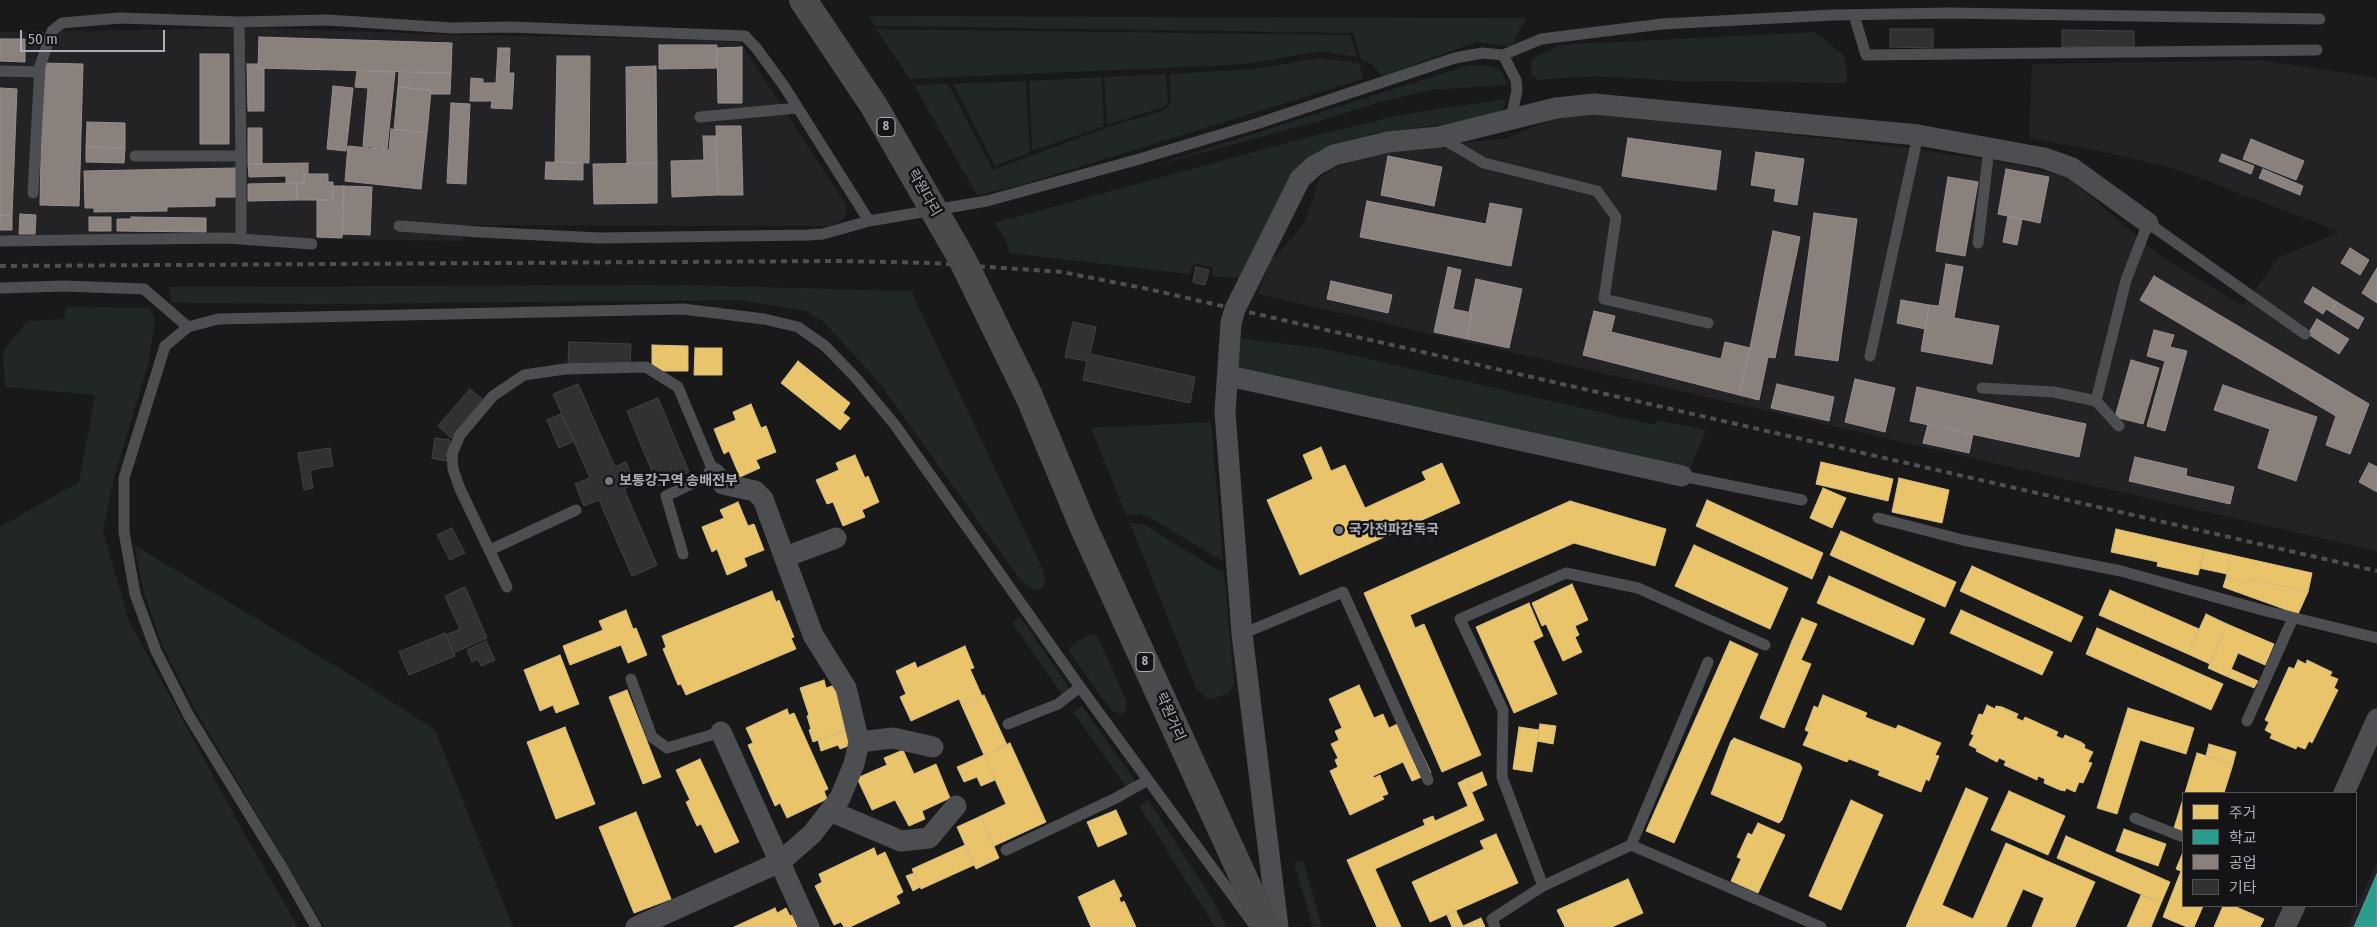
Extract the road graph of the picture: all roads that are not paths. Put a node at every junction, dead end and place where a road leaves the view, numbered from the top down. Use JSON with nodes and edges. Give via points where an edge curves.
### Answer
{"nodes":[{"id":1,"x":803,"y":0,"type":"edge"},
{"id":2,"x":1854,"y":15,"type":"junction"},
{"id":3,"x":2320,"y":19,"type":"dead end"},
{"id":4,"x":239,"y":22,"type":"junction"},
{"id":5,"x":2317,"y":50,"type":"dead end"},
{"id":6,"x":1503,"y":55,"type":"junction"},
{"id":7,"x":0,"y":71,"type":"edge"},
{"id":8,"x":39,"y":72,"type":"junction"},
{"id":9,"x":797,"y":108,"type":"junction"},
{"id":10,"x":700,"y":117,"type":"dead end"},
{"id":11,"x":1511,"y":118,"type":"junction"},
{"id":12,"x":1918,"y":135,"type":"junction"},
{"id":13,"x":1439,"y":137,"type":"junction"},
{"id":14,"x":1989,"y":148,"type":"junction"},
{"id":15,"x":134,"y":156,"type":"dead end"},
{"id":16,"x":241,"y":156,"type":"junction"},
{"id":17,"x":34,"y":193,"type":"dead end"},
{"id":18,"x":869,"y":221,"type":"junction"},
{"id":19,"x":2148,"y":222,"type":"junction"},
{"id":20,"x":398,"y":226,"type":"dead end"},
{"id":21,"x":241,"y":238,"type":"junction"},
{"id":22,"x":0,"y":241,"type":"edge"},
{"id":23,"x":1978,"y":243,"type":"dead end"},
{"id":24,"x":312,"y":244,"type":"dead end"},
{"id":25,"x":0,"y":288,"type":"edge"},
{"id":26,"x":1708,"y":323,"type":"dead end"},
{"id":27,"x":188,"y":327,"type":"junction"},
{"id":28,"x":2305,"y":334,"type":"dead end"},
{"id":29,"x":1870,"y":356,"type":"dead end"},
{"id":30,"x":1229,"y":376,"type":"junction"},
{"id":31,"x":1982,"y":388,"type":"dead end"},
{"id":32,"x":1028,"y":396,"type":"joint"},
{"id":33,"x":2096,"y":401,"type":"junction"},
{"id":34,"x":2119,"y":426,"type":"dead end"},
{"id":35,"x":714,"y":474,"type":"junction"},
{"id":36,"x":1682,"y":476,"type":"joint"},
{"id":37,"x":1802,"y":500,"type":"dead end"},
{"id":38,"x":576,"y":510,"type":"dead end"},
{"id":39,"x":1878,"y":518,"type":"dead end"},
{"id":40,"x":836,"y":538,"type":"dead end"},
{"id":41,"x":490,"y":550,"type":"junction"},
{"id":42,"x":682,"y":554,"type":"dead end"},
{"id":43,"x":785,"y":557,"type":"junction"},
{"id":44,"x":507,"y":586,"type":"dead end"},
{"id":45,"x":2293,"y":618,"type":"junction"},
{"id":46,"x":1242,"y":634,"type":"junction"},
{"id":47,"x":2377,"y":638,"type":"edge"},
{"id":48,"x":1765,"y":645,"type":"dead end"},
{"id":49,"x":1708,"y":662,"type":"dead end"},
{"id":50,"x":630,"y":679,"type":"dead end"},
{"id":51,"x":1080,"y":687,"type":"junction"},
{"id":52,"x":2377,"y":719,"type":"edge"},
{"id":53,"x":2247,"y":721,"type":"dead end"},
{"id":54,"x":1008,"y":724,"type":"dead end"},
{"id":55,"x":721,"y":732,"type":"joint"},
{"id":56,"x":859,"y":742,"type":"junction"},
{"id":57,"x":933,"y":747,"type":"dead end"},
{"id":58,"x":1148,"y":780,"type":"junction"},
{"id":59,"x":1428,"y":780,"type":"dead end"},
{"id":60,"x":2344,"y":792,"type":"edge"},
{"id":61,"x":956,"y":806,"type":"dead end"},
{"id":62,"x":830,"y":811,"type":"junction"},
{"id":63,"x":2134,"y":818,"type":"dead end"},
{"id":64,"x":2182,"y":836,"type":"edge"},
{"id":65,"x":1631,"y":845,"type":"junction"},
{"id":66,"x":1006,"y":850,"type":"dead end"},
{"id":67,"x":780,"y":862,"type":"junction"},
{"id":68,"x":1543,"y":886,"type":"junction"},
{"id":69,"x":2295,"y":907,"type":"edge"},
{"id":70,"x":316,"y":927,"type":"edge"},
{"id":71,"x":636,"y":927,"type":"edge"},
{"id":72,"x":809,"y":927,"type":"edge"},
{"id":73,"x":1256,"y":927,"type":"edge"},
{"id":74,"x":1266,"y":927,"type":"edge"},
{"id":75,"x":1278,"y":927,"type":"edge"},
{"id":76,"x":1495,"y":927,"type":"edge"},
{"id":77,"x":1821,"y":927,"type":"edge"},
{"id":78,"x":2285,"y":927,"type":"edge"}],
"edges":[{"from":1,"to":32,"type":"main road","name":"락원다리","number":"8","bridge":true,"via":[[874,106],[962,259]]},
{"from":2,"to":3,"type":"lane","via":[[1950,13]]},
{"from":2,"to":5,"type":"lane","via":[[1866,55]]},
{"from":2,"to":6,"type":"lane","via":[[1653,26],[1541,38]]},
{"from":4,"to":8,"type":"lane","via":[[120,18],[62,23],[52,31]]},
{"from":4,"to":9,"type":"lane","via":[[327,20],[452,28],[520,27],[745,36]]},
{"from":4,"to":16,"type":"lane"},
{"from":6,"to":11,"type":"lane","via":[[1518,91]]},
{"from":6,"to":18,"type":"lane","via":[[1482,53],[1455,58],[1237,129],[987,201]]},
{"from":7,"to":8,"type":"lane"},
{"from":8,"to":17,"type":"lane"},
{"from":9,"to":10,"type":"lane"},
{"from":9,"to":18,"type":"lane"},
{"from":11,"to":12,"type":"street","via":[[1594,104]]},
{"from":11,"to":13,"type":"street"},
{"from":12,"to":14,"type":"street"},
{"from":12,"to":29,"type":"lane"},
{"from":13,"to":26,"type":"lane","via":[[1484,163],[1597,191],[1616,217],[1604,299]]},
{"from":13,"to":30,"type":"street","via":[[1388,142],[1334,155],[1314,166],[1300,179],[1235,309],[1231,323]]},
{"from":14,"to":19,"type":"street","via":[[2044,158],[2072,168]]},
{"from":14,"to":23,"type":"lane"},
{"from":15,"to":16,"type":"lane"},
{"from":16,"to":21,"type":"lane"},
{"from":18,"to":20,"type":"lane","via":[[808,235],[599,238]]},
{"from":19,"to":28,"type":"lane"},
{"from":19,"to":33,"type":"lane","via":[[2126,280]]},
{"from":21,"to":22,"type":"lane"},
{"from":21,"to":24,"type":"lane"},
{"from":25,"to":27,"type":"lane","via":[[64,286],[144,290]]},
{"from":27,"to":51,"type":"lane","via":[[218,319],[683,309],[764,319],[798,327],[824,346],[856,378],[895,425]]},
{"from":27,"to":70,"type":"lane","via":[[166,346],[124,478],[124,532],[135,594],[156,651],[189,716]]},
{"from":30,"to":36,"type":"street"},
{"from":30,"to":46,"type":"street","via":[[1225,412]]},
{"from":31,"to":33,"type":"lane","via":[[2054,392]]},
{"from":32,"to":74,"type":"main road","name":"락원거리","number":"8","via":[[1083,526]]},
{"from":33,"to":34,"type":"lane"},
{"from":35,"to":41,"type":"lane","via":[[678,387],[646,367],[565,368],[524,375],[493,396],[460,436],[452,454],[460,489]]},
{"from":35,"to":42,"type":"lane","via":[[666,496]]},
{"from":35,"to":43,"type":"street","via":[[722,484],[755,491],[763,499]]},
{"from":36,"to":37,"type":"lane"},
{"from":38,"to":41,"type":"lane"},
{"from":39,"to":45,"type":"lane","via":[[1964,540],[2121,571]]},
{"from":40,"to":43,"type":"street"},
{"from":41,"to":44,"type":"lane"},
{"from":43,"to":56,"type":"street","via":[[813,635],[846,688]]},
{"from":45,"to":47,"type":"lane"},
{"from":45,"to":53,"type":"lane"},
{"from":46,"to":59,"type":"lane","via":[[1344,592]]},
{"from":46,"to":75,"type":"street"},
{"from":48,"to":68,"type":"lane","via":[[1638,588],[1566,573],[1460,619],[1503,710],[1502,777]]},
{"from":49,"to":65,"type":"lane"},
{"from":50,"to":55,"type":"lane","via":[[652,736],[667,748]]},
{"from":51,"to":54,"type":"lane","via":[[1058,704]]},
{"from":51,"to":58,"type":"lane"},
{"from":52,"to":60,"type":"street"},
{"from":55,"to":67,"type":"street"},
{"from":56,"to":57,"type":"street","via":[[893,738]]},
{"from":56,"to":62,"type":"street","via":[[840,798]]},
{"from":58,"to":66,"type":"lane"},
{"from":58,"to":73,"type":"lane"},
{"from":61,"to":62,"type":"street","via":[[929,838],[901,841]]},
{"from":62,"to":67,"type":"street","via":[[812,834]]},
{"from":63,"to":64,"type":"lane"},
{"from":65,"to":68,"type":"lane"},
{"from":65,"to":77,"type":"lane"},
{"from":67,"to":71,"type":"street"},
{"from":67,"to":72,"type":"street"},
{"from":68,"to":76,"type":"lane","via":[[1492,919]]},
{"from":69,"to":78,"type":"street"}]}
